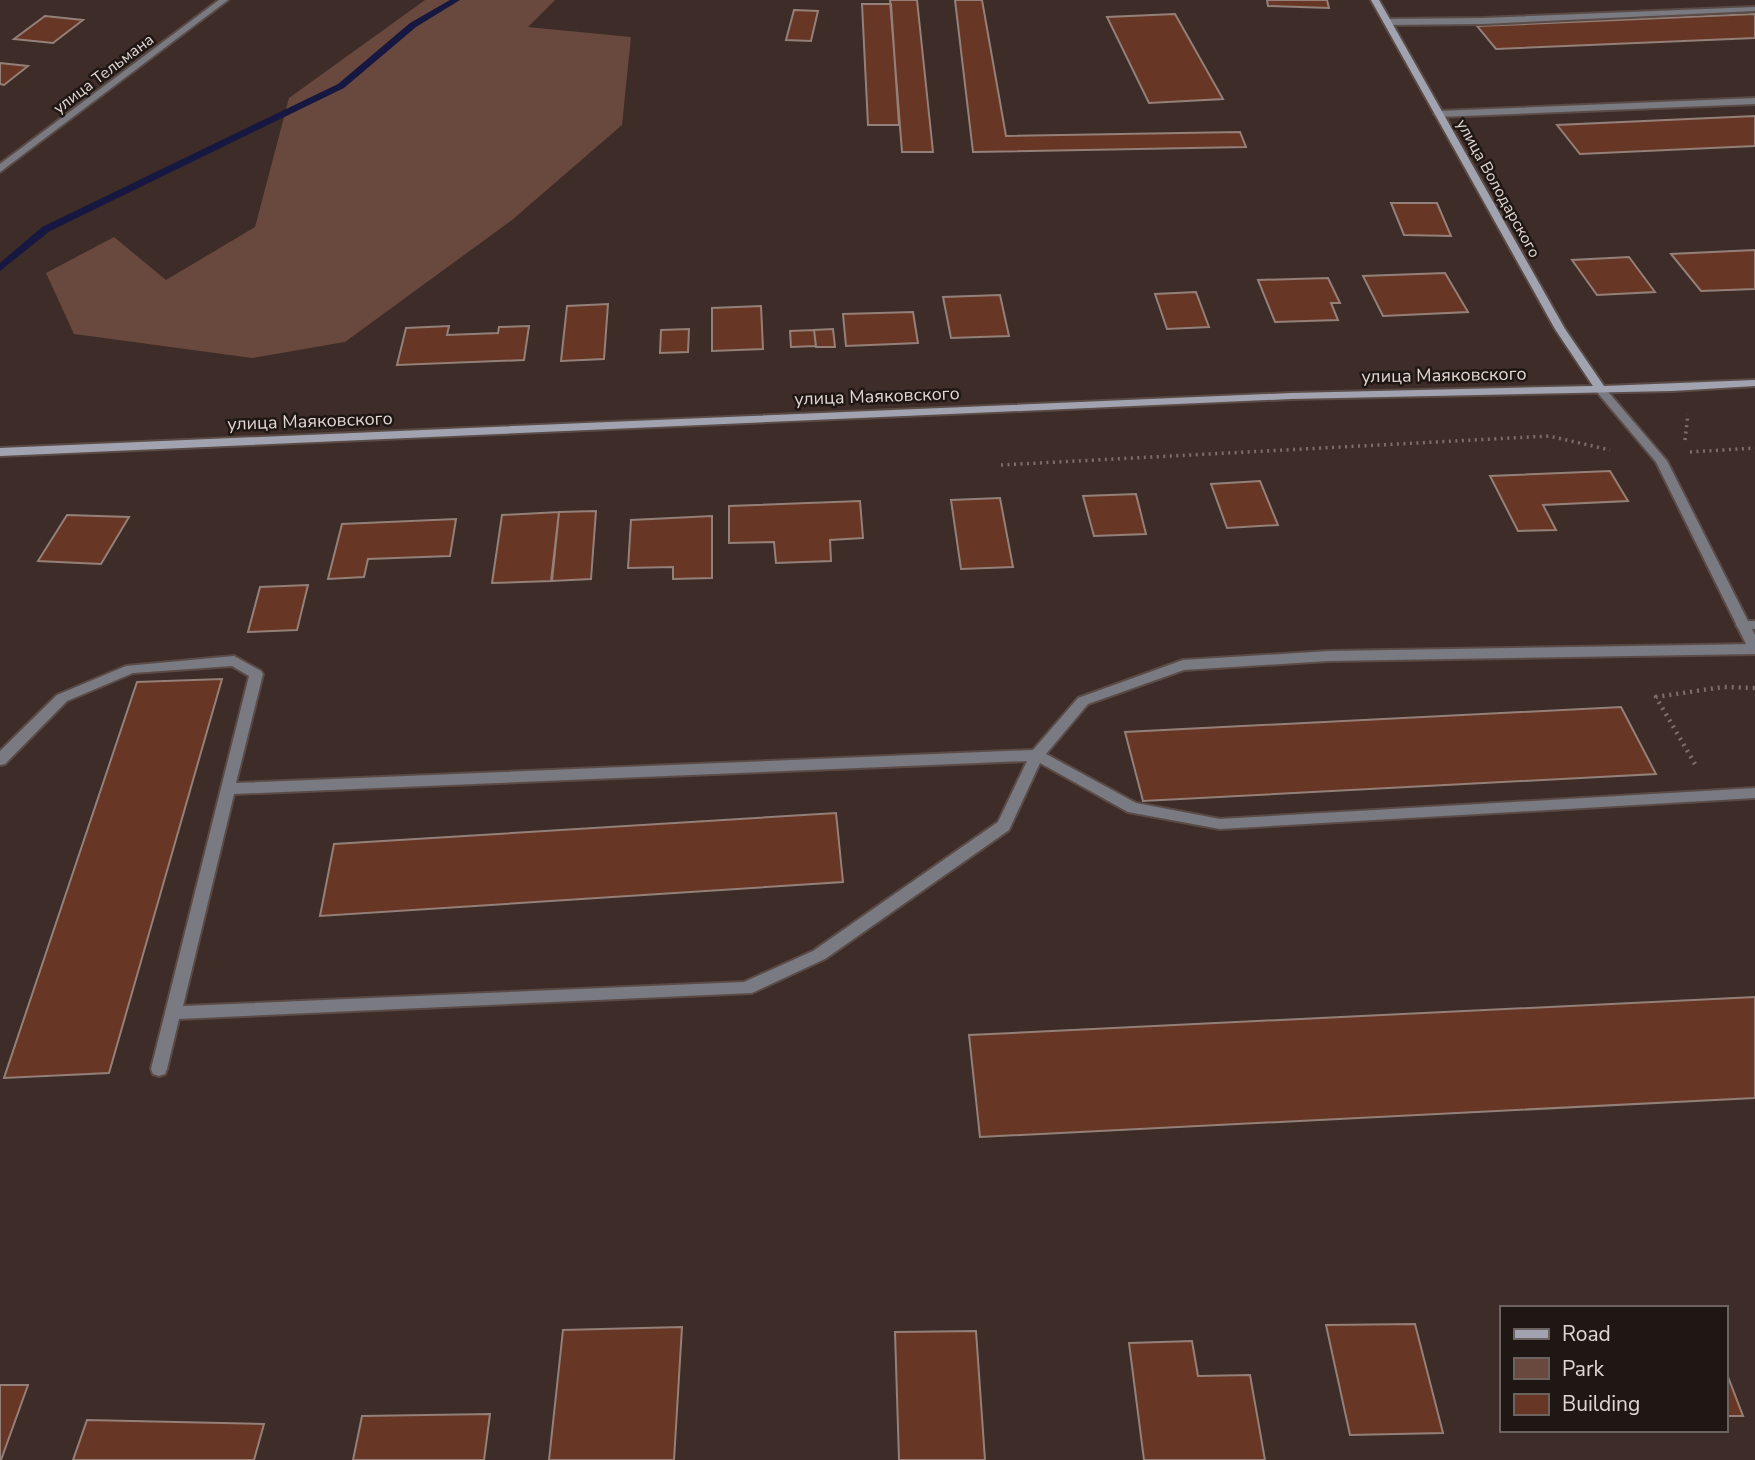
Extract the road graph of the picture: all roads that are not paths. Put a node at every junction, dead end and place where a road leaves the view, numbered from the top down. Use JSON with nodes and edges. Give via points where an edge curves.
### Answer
{"nodes":[{"id":1,"x":224,"y":0,"type":"edge"},
{"id":2,"x":1375,"y":0,"type":"edge"},
{"id":3,"x":1755,"y":9,"type":"edge"},
{"id":4,"x":1387,"y":22,"type":"junction"},
{"id":5,"x":1755,"y":101,"type":"edge"},
{"id":6,"x":1439,"y":114,"type":"junction"},
{"id":7,"x":0,"y":169,"type":"edge"},
{"id":8,"x":1755,"y":383,"type":"edge"},
{"id":9,"x":1600,"y":389,"type":"junction"},
{"id":10,"x":0,"y":452,"type":"edge"},
{"id":11,"x":1749,"y":625,"type":"edge"},
{"id":12,"x":1755,"y":649,"type":"edge"},
{"id":13,"x":1037,"y":755,"type":"junction"},
{"id":14,"x":0,"y":760,"type":"edge"},
{"id":15,"x":228,"y":789,"type":"junction"},
{"id":16,"x":1755,"y":793,"type":"edge"},
{"id":17,"x":173,"y":1013,"type":"junction"},
{"id":18,"x":159,"y":1069,"type":"dead end"}],
"edges":[{"from":1,"to":7,"type":"street","name":"улица Тельмана"},
{"from":2,"to":4,"type":"street","name":"улица Володарского"},
{"from":3,"to":4,"type":"street"},
{"from":4,"to":6,"type":"street","name":"улица Володарского"},
{"from":5,"to":6,"type":"street"},
{"from":6,"to":9,"type":"street","name":"улица Володарского","via":[[1560,329]]},
{"from":8,"to":9,"type":"street","name":"улица Маяковского"},
{"from":9,"to":10,"type":"street","name":"улица Маяковского","via":[[1264,397]]},
{"from":9,"to":11,"type":"street","via":[[1661,461]]},
{"from":11,"to":12,"type":"street"},
{"from":12,"to":13,"type":"street","via":[[1329,656],[1183,665],[1083,701]]},
{"from":13,"to":15,"type":"street"},
{"from":13,"to":16,"type":"street","via":[[1133,808],[1220,824]]},
{"from":13,"to":17,"type":"street","via":[[1004,826],[819,955],[746,988]]},
{"from":14,"to":15,"type":"street","via":[[61,698],[131,669],[234,661],[256,674]]},
{"from":15,"to":17,"type":"street"},
{"from":17,"to":18,"type":"street"}]}
